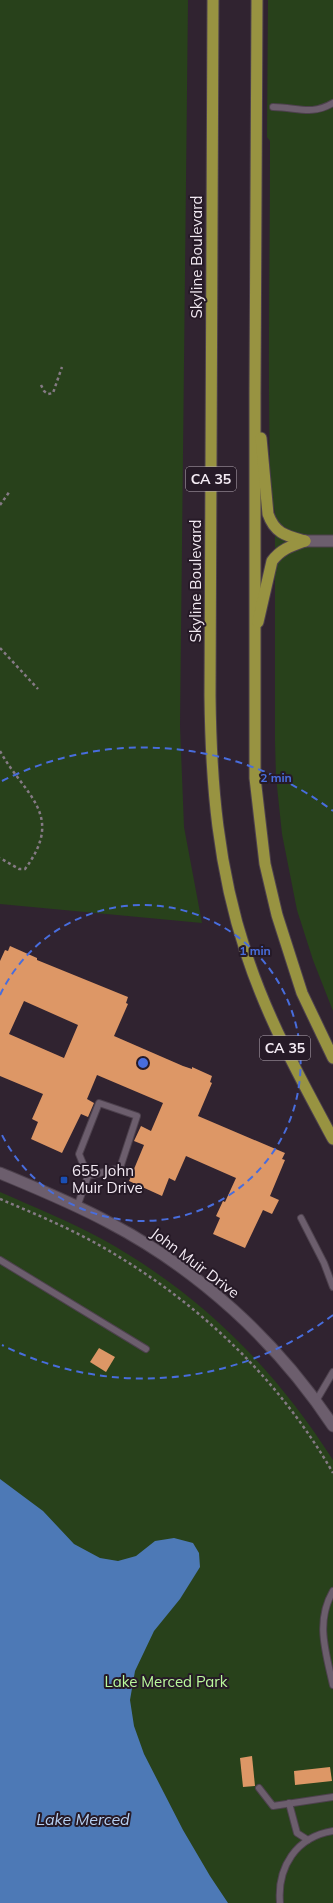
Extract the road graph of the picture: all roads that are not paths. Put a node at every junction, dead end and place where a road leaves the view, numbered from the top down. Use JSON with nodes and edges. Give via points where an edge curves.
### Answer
{"nodes":[{"id":1,"x":213,"y":0,"type":"edge"},
{"id":2,"x":257,"y":0,"type":"edge"},
{"id":3,"x":333,"y":103,"type":"edge"},
{"id":4,"x":273,"y":107,"type":"dead end"},
{"id":5,"x":255,"y":394,"type":"junction"},
{"id":6,"x":305,"y":541,"type":"junction"},
{"id":7,"x":333,"y":541,"type":"edge"},
{"id":8,"x":254,"y":634,"type":"junction"},
{"id":9,"x":333,"y":1058,"type":"edge"},
{"id":10,"x":333,"y":1139,"type":"edge"},
{"id":11,"x":0,"y":1172,"type":"edge"},
{"id":12,"x":88,"y":1176,"type":"junction"},
{"id":13,"x":77,"y":1206,"type":"junction"},
{"id":14,"x":301,"y":1218,"type":"dead end"},
{"id":15,"x":0,"y":1260,"type":"edge"},
{"id":16,"x":333,"y":1287,"type":"edge"},
{"id":17,"x":146,"y":1349,"type":"dead end"},
{"id":18,"x":333,"y":1372,"type":"edge"},
{"id":19,"x":316,"y":1401,"type":"junction"},
{"id":20,"x":333,"y":1426,"type":"edge"},
{"id":21,"x":333,"y":1591,"type":"edge"},
{"id":22,"x":333,"y":1685,"type":"edge"},
{"id":23,"x":259,"y":1788,"type":"dead end"},
{"id":24,"x":333,"y":1797,"type":"edge"},
{"id":25,"x":289,"y":1803,"type":"junction"},
{"id":26,"x":333,"y":1831,"type":"edge"},
{"id":27,"x":308,"y":1840,"type":"junction"},
{"id":28,"x":280,"y":1903,"type":"edge"}],
"edges":[{"from":1,"to":10,"type":"main road","name":"Skyline Boulevard","number":"CA 35","via":[[210,696],[215,811],[227,884],[246,953],[282,1042]]},
{"from":2,"to":5,"type":"main road","number":"CA 35"},
{"from":3,"to":4,"type":"lane","via":[[321,110],[312,111]]},
{"from":5,"to":6,"type":"main road","via":[[271,524],[283,535]]},
{"from":5,"to":8,"type":"main road","number":"CA 35"},
{"from":6,"to":7,"type":"street"},
{"from":6,"to":8,"type":"main road","via":[[286,548],[272,561],[265,598]]},
{"from":8,"to":9,"type":"main road","number":"CA 35","via":[[255,778],[265,864],[293,966],[313,1019]]},
{"from":11,"to":13,"type":"street","name":"John Muir Drive"},
{"from":12,"to":12,"type":"lane","via":[[120,1168],[137,1116],[99,1103],[79,1154]]},
{"from":12,"to":13,"type":"lane"},
{"from":13,"to":19,"type":"street","name":"John Muir Drive","via":[[152,1248],[212,1292],[267,1343]]},
{"from":14,"to":16,"type":"lane"},
{"from":15,"to":17,"type":"lane"},
{"from":18,"to":19,"type":"lane"},
{"from":19,"to":20,"type":"street","name":"John Muir Drive"},
{"from":21,"to":22,"type":"lane","via":[[322,1619],[325,1651]]},
{"from":23,"to":25,"type":"lane","via":[[273,1806]]},
{"from":24,"to":25,"type":"lane"},
{"from":25,"to":27,"type":"lane","via":[[297,1833]]},
{"from":26,"to":27,"type":"lane"},
{"from":27,"to":28,"type":"lane","via":[[286,1863],[280,1883]]}]}
